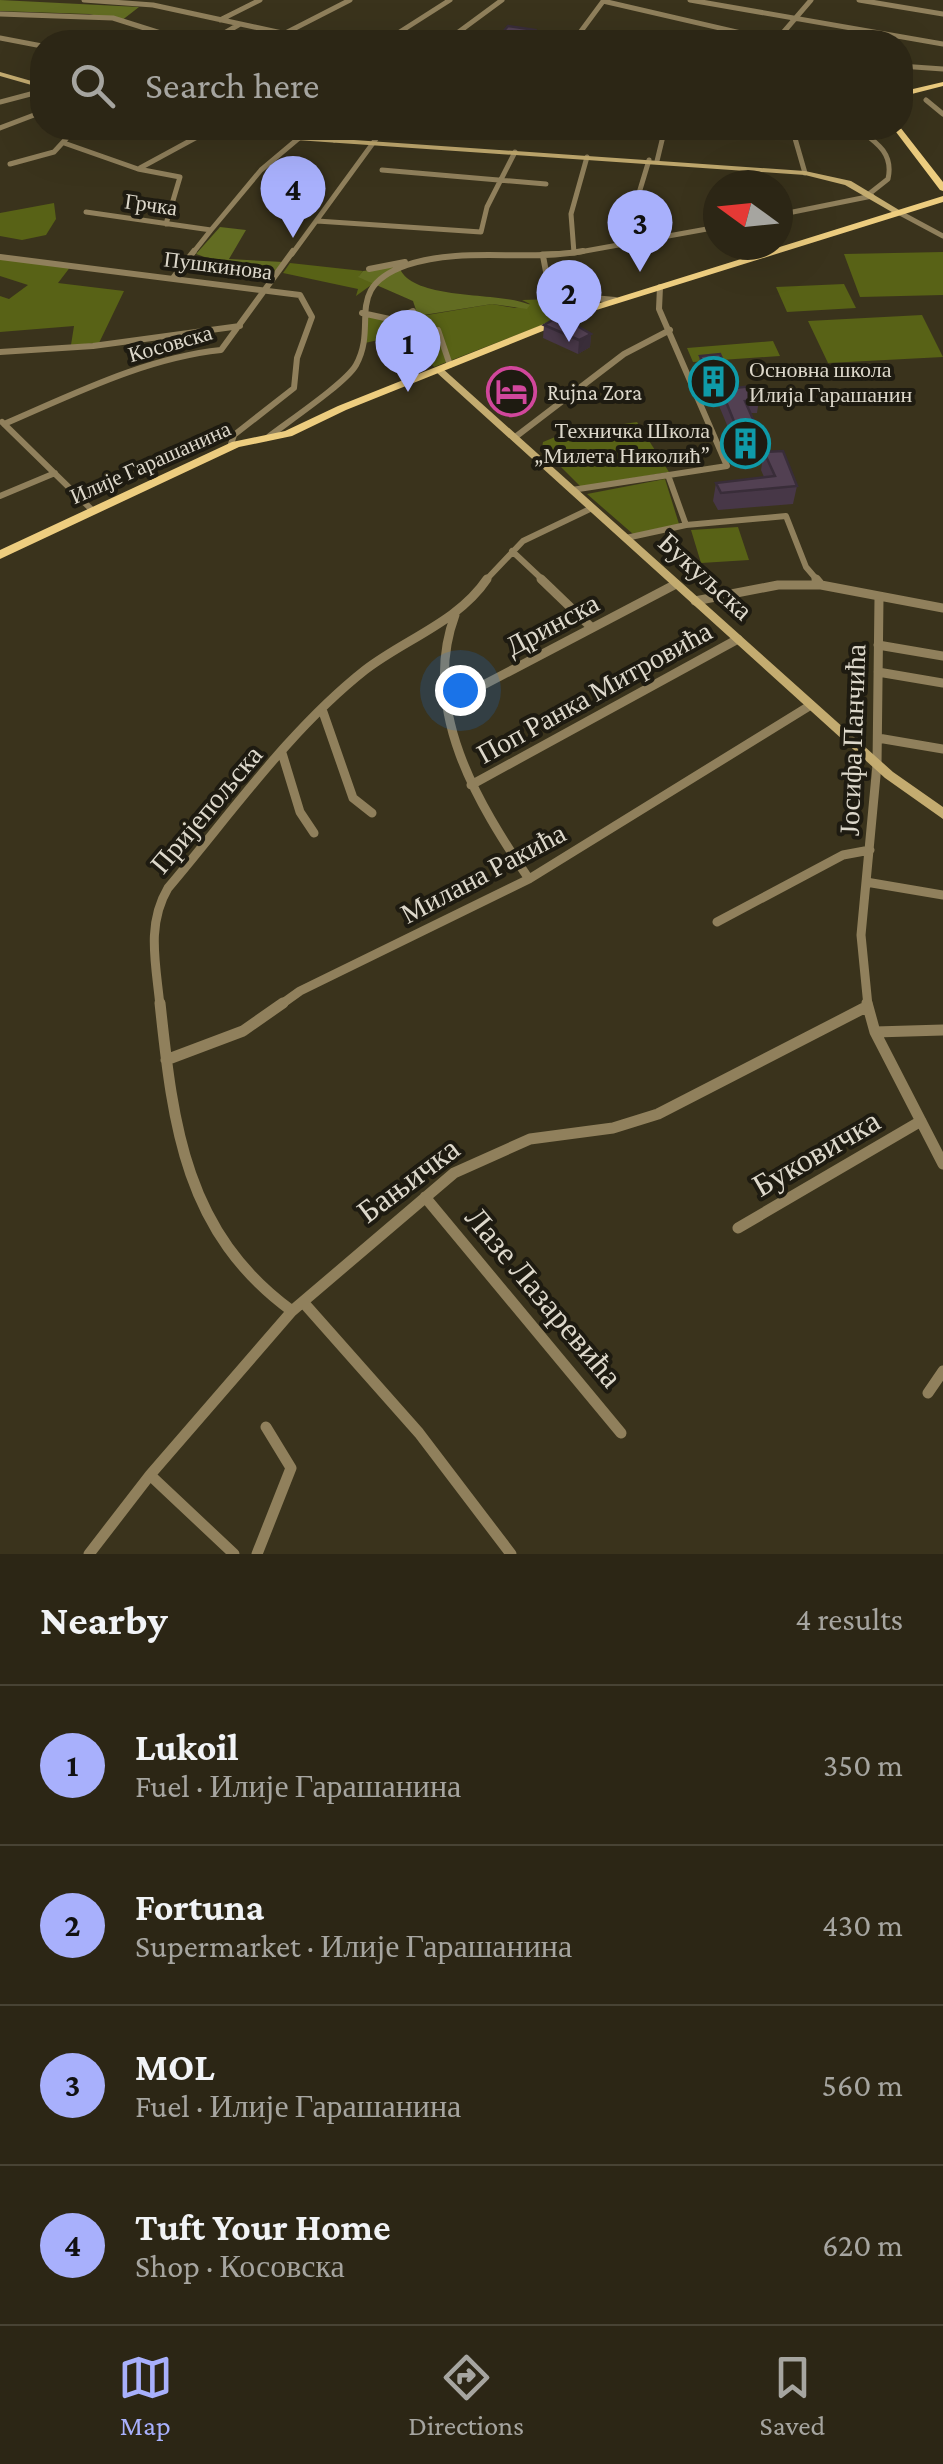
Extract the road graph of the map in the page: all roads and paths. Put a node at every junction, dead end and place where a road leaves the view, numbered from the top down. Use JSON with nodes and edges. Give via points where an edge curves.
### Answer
{"nodes":[{"id":1,"x":84,"y":0,"type":"edge"},
{"id":2,"x":98,"y":0,"type":"edge"},
{"id":3,"x":164,"y":0,"type":"edge"},
{"id":4,"x":260,"y":0,"type":"edge"},
{"id":5,"x":350,"y":0,"type":"edge"},
{"id":6,"x":450,"y":0,"type":"edge"},
{"id":7,"x":502,"y":0,"type":"edge"},
{"id":8,"x":604,"y":0,"type":"edge"},
{"id":9,"x":690,"y":0,"type":"edge"},
{"id":10,"x":810,"y":0,"type":"edge"},
{"id":11,"x":859,"y":0,"type":"edge"},
{"id":12,"x":900,"y":3,"type":"edge"},
{"id":13,"x":153,"y":5,"type":"junction"},
{"id":14,"x":0,"y":14,"type":"edge"},
{"id":15,"x":943,"y":14,"type":"edge"},
{"id":16,"x":220,"y":20,"type":"junction"},
{"id":17,"x":794,"y":20,"type":"junction"},
{"id":18,"x":240,"y":24,"type":"junction"},
{"id":19,"x":844,"y":29,"type":"joint"},
{"id":20,"x":151,"y":30,"type":"edge"},
{"id":21,"x":230,"y":30,"type":"edge"},
{"id":22,"x":268,"y":30,"type":"edge"},
{"id":23,"x":288,"y":30,"type":"edge"},
{"id":24,"x":404,"y":30,"type":"edge"},
{"id":25,"x":461,"y":30,"type":"edge"},
{"id":26,"x":583,"y":30,"type":"edge"},
{"id":27,"x":728,"y":30,"type":"edge"},
{"id":28,"x":786,"y":30,"type":"edge"},
{"id":29,"x":848,"y":30,"type":"edge"},
{"id":30,"x":0,"y":38,"type":"edge"},
{"id":31,"x":913,"y":42,"type":"edge"},
{"id":32,"x":30,"y":44,"type":"edge"},
{"id":33,"x":943,"y":44,"type":"edge"},
{"id":34,"x":913,"y":67,"type":"edge"},
{"id":35,"x":943,"y":69,"type":"edge"},
{"id":36,"x":0,"y":74,"type":"edge"},
{"id":37,"x":943,"y":84,"type":"edge"},
{"id":38,"x":30,"y":85,"type":"edge"},
{"id":39,"x":913,"y":91,"type":"edge"},
{"id":40,"x":30,"y":93,"type":"edge"},
{"id":41,"x":926,"y":100,"type":"dead end"},
{"id":42,"x":0,"y":102,"type":"edge"},
{"id":43,"x":943,"y":114,"type":"edge"},
{"id":44,"x":30,"y":117,"type":"edge"},
{"id":45,"x":0,"y":128,"type":"edge"},
{"id":46,"x":67,"y":140,"type":"edge"},
{"id":47,"x":192,"y":140,"type":"edge"},
{"id":48,"x":297,"y":140,"type":"edge"},
{"id":49,"x":334,"y":140,"type":"edge"},
{"id":50,"x":376,"y":140,"type":"edge"},
{"id":51,"x":661,"y":140,"type":"edge"},
{"id":52,"x":796,"y":140,"type":"edge"},
{"id":53,"x":873,"y":140,"type":"edge"},
{"id":54,"x":907,"y":140,"type":"edge"},
{"id":55,"x":374,"y":143,"type":"junction"},
{"id":56,"x":64,"y":144,"type":"junction"},
{"id":57,"x":515,"y":152,"type":"junction"},
{"id":58,"x":587,"y":157,"type":"junction"},
{"id":59,"x":653,"y":161,"type":"junction"},
{"id":60,"x":10,"y":164,"type":"dead end"},
{"id":61,"x":138,"y":169,"type":"junction"},
{"id":62,"x":382,"y":170,"type":"dead end"},
{"id":63,"x":806,"y":173,"type":"junction"},
{"id":64,"x":502,"y":178,"type":"junction"},
{"id":65,"x":546,"y":184,"type":"dead end"},
{"id":66,"x":939,"y":188,"type":"edge"},
{"id":67,"x":870,"y":195,"type":"junction"},
{"id":68,"x":943,"y":198,"type":"edge"},
{"id":69,"x":636,"y":203,"type":"dead end"},
{"id":70,"x":921,"y":206,"type":"junction"},
{"id":71,"x":793,"y":211,"type":"edge"},
{"id":72,"x":86,"y":212,"type":"dead end"},
{"id":73,"x":900,"y":213,"type":"junction"},
{"id":74,"x":317,"y":221,"type":"junction"},
{"id":75,"x":166,"y":224,"type":"junction"},
{"id":76,"x":212,"y":230,"type":"junction"},
{"id":77,"x":703,"y":230,"type":"edge"},
{"id":78,"x":943,"y":236,"type":"edge"},
{"id":79,"x":574,"y":254,"type":"junction"},
{"id":80,"x":543,"y":256,"type":"junction"},
{"id":81,"x":0,"y":257,"type":"edge"},
{"id":82,"x":419,"y":259,"type":"junction"},
{"id":83,"x":368,"y":269,"type":"dead end"},
{"id":84,"x":172,"y":278,"type":"junction"},
{"id":85,"x":660,"y":287,"type":"junction"},
{"id":86,"x":267,"y":289,"type":"junction"},
{"id":87,"x":616,"y":300,"type":"junction"},
{"id":88,"x":413,"y":311,"type":"dead end"},
{"id":89,"x":362,"y":313,"type":"junction"},
{"id":90,"x":240,"y":326,"type":"junction"},
{"id":91,"x":438,"y":330,"type":"dead end"},
{"id":92,"x":670,"y":330,"type":"junction"},
{"id":93,"x":0,"y":352,"type":"edge"},
{"id":94,"x":445,"y":368,"type":"junction"},
{"id":95,"x":2,"y":422,"type":"edge"},
{"id":96,"x":268,"y":438,"type":"junction"},
{"id":97,"x":514,"y":438,"type":"junction"},
{"id":98,"x":230,"y":446,"type":"junction"},
{"id":99,"x":56,"y":473,"type":"junction"},
{"id":100,"x":668,"y":475,"type":"junction"},
{"id":101,"x":572,"y":490,"type":"junction"},
{"id":102,"x":0,"y":496,"type":"edge"},
{"id":103,"x":592,"y":508,"type":"junction"},
{"id":104,"x":91,"y":509,"type":"junction"},
{"id":105,"x":686,"y":525,"type":"junction"},
{"id":106,"x":626,"y":538,"type":"junction"},
{"id":107,"x":512,"y":552,"type":"junction"},
{"id":108,"x":0,"y":555,"type":"edge"},
{"id":109,"x":676,"y":584,"type":"junction"},
{"id":110,"x":821,"y":585,"type":"junction"},
{"id":111,"x":880,"y":598,"type":"junction"},
{"id":112,"x":695,"y":601,"type":"junction"},
{"id":113,"x":943,"y":608,"type":"edge"},
{"id":114,"x":456,"y":612,"type":"junction"},
{"id":115,"x":592,"y":628,"type":"junction"},
{"id":116,"x":738,"y":639,"type":"junction"},
{"id":117,"x":878,"y":645,"type":"junction"},
{"id":118,"x":943,"y":656,"type":"edge"},
{"id":119,"x":878,"y":672,"type":"junction"},
{"id":120,"x":943,"y":684,"type":"edge"},
{"id":121,"x":449,"y":703,"type":"junction"},
{"id":122,"x":811,"y":705,"type":"junction"},
{"id":123,"x":323,"y":712,"type":"junction"},
{"id":124,"x":878,"y":738,"type":"junction"},
{"id":125,"x":943,"y":749,"type":"edge"},
{"id":126,"x":282,"y":753,"type":"junction"},
{"id":127,"x":878,"y":765,"type":"junction"},
{"id":128,"x":471,"y":785,"type":"junction"},
{"id":129,"x":372,"y":813,"type":"dead end"},
{"id":130,"x":943,"y":814,"type":"edge"},
{"id":131,"x":314,"y":834,"type":"dead end"},
{"id":132,"x":870,"y":850,"type":"junction"},
{"id":133,"x":529,"y":879,"type":"junction"},
{"id":134,"x":866,"y":882,"type":"junction"},
{"id":135,"x":943,"y":895,"type":"edge"},
{"id":136,"x":717,"y":922,"type":"dead end"},
{"id":137,"x":866,"y":1006,"type":"junction"},
{"id":138,"x":943,"y":1030,"type":"edge"},
{"id":139,"x":875,"y":1032,"type":"junction"},
{"id":140,"x":166,"y":1060,"type":"junction"},
{"id":141,"x":920,"y":1121,"type":"junction"},
{"id":142,"x":943,"y":1164,"type":"edge"},
{"id":143,"x":424,"y":1197,"type":"junction"},
{"id":144,"x":738,"y":1228,"type":"dead end"},
{"id":145,"x":298,"y":1307,"type":"junction"},
{"id":146,"x":943,"y":1371,"type":"edge"},
{"id":147,"x":928,"y":1392,"type":"dead end"},
{"id":148,"x":266,"y":1427,"type":"dead end"},
{"id":149,"x":621,"y":1433,"type":"dead end"},
{"id":150,"x":150,"y":1475,"type":"junction"},
{"id":151,"x":89,"y":1554,"type":"edge"},
{"id":152,"x":234,"y":1554,"type":"edge"},
{"id":153,"x":257,"y":1554,"type":"edge"},
{"id":154,"x":511,"y":1554,"type":"edge"}],
"edges":[{"from":1,"to":2,"type":"street"},
{"from":2,"to":13,"type":"street"},
{"from":3,"to":13,"type":"street"},
{"from":4,"to":16,"type":"street"},
{"from":5,"to":23,"type":"street"},
{"from":6,"to":24,"type":"street"},
{"from":7,"to":25,"type":"street"},
{"from":8,"to":26,"type":"street"},
{"from":8,"to":27,"type":"street"},
{"from":9,"to":17,"type":"street"},
{"from":10,"to":17,"type":"street"},
{"from":11,"to":12,"type":"street"},
{"from":12,"to":15,"type":"street"},
{"from":13,"to":16,"type":"street"},
{"from":14,"to":20,"type":"street","via":[[113,18]]},
{"from":16,"to":18,"type":"street"},
{"from":17,"to":19,"type":"street"},
{"from":17,"to":28,"type":"street"},
{"from":18,"to":21,"type":"street"},
{"from":18,"to":22,"type":"street"},
{"from":19,"to":29,"type":"street"},
{"from":30,"to":32,"type":"street"},
{"from":31,"to":33,"type":"street"},
{"from":34,"to":35,"type":"street"},
{"from":36,"to":38,"type":"main road"},
{"from":37,"to":39,"type":"main road"},
{"from":40,"to":42,"type":"street"},
{"from":41,"to":43,"type":"street"},
{"from":44,"to":45,"type":"street"},
{"from":46,"to":56,"type":"street"},
{"from":47,"to":61,"type":"street"},
{"from":48,"to":76,"type":"street","name":"Грчка","via":[[262,169]]},
{"from":49,"to":55,"type":"main road"},
{"from":50,"to":55,"type":"street","name":"Косовска"},
{"from":51,"to":59,"type":"street"},
{"from":52,"to":63,"type":"street"},
{"from":53,"to":67,"type":"street","via":[[891,164],[888,179]]},
{"from":54,"to":66,"type":"main road"},
{"from":55,"to":57,"type":"main road"},
{"from":55,"to":74,"type":"street","name":"Косовска"},
{"from":56,"to":60,"type":"street"},
{"from":56,"to":61,"type":"street"},
{"from":57,"to":58,"type":"main road"},
{"from":57,"to":64,"type":"street"},
{"from":58,"to":59,"type":"main road"},
{"from":58,"to":79,"type":"street","via":[[571,214]]},
{"from":59,"to":63,"type":"main road"},
{"from":59,"to":69,"type":"street"},
{"from":61,"to":75,"type":"street","via":[[182,179]]},
{"from":62,"to":64,"type":"street"},
{"from":63,"to":67,"type":"main road"},
{"from":64,"to":65,"type":"street"},
{"from":64,"to":74,"type":"street","via":[[481,232]]},
{"from":66,"to":68,"type":"main road"},
{"from":66,"to":70,"type":"main road"},
{"from":67,"to":71,"type":"street"},
{"from":67,"to":73,"type":"main road"},
{"from":68,"to":70,"type":"main road","name":"Илије Гарашанина"},
{"from":70,"to":73,"type":"main road","name":"Илије Гарашанина"},
{"from":72,"to":75,"type":"street","name":"Грчка"},
{"from":73,"to":78,"type":"street"},
{"from":73,"to":85,"type":"main road","name":"Илије Гарашанина"},
{"from":74,"to":86,"type":"street","name":"Косовска"},
{"from":75,"to":76,"type":"street","name":"Грчка"},
{"from":76,"to":84,"type":"street","name":"Грчка"},
{"from":77,"to":79,"type":"street"},
{"from":79,"to":80,"type":"street"},
{"from":80,"to":82,"type":"street"},
{"from":80,"to":87,"type":"street","via":[[562,296]]},
{"from":81,"to":84,"type":"street","name":"Пушкинова"},
{"from":82,"to":83,"type":"street"},
{"from":82,"to":89,"type":"street","via":[[371,288]]},
{"from":84,"to":86,"type":"street","name":"Пушкинова"},
{"from":85,"to":87,"type":"main road","name":"Илије Гарашанина"},
{"from":85,"to":92,"type":"street","via":[[659,308]]},
{"from":86,"to":90,"type":"street","name":"Косовска"},
{"from":86,"to":98,"type":"street","name":"Пушкинова","via":[[300,295],[314,322],[298,351],[294,388],[234,435]]},
{"from":87,"to":94,"type":"main road","name":"Илије Гарашанина"},
{"from":88,"to":89,"type":"street","via":[[394,320]]},
{"from":89,"to":96,"type":"street","via":[[355,368]]},
{"from":90,"to":93,"type":"street"},
{"from":90,"to":95,"type":"street","name":"Косовска","via":[[221,350],[184,354]]},
{"from":91,"to":94,"type":"street"},
{"from":92,"to":97,"type":"street","via":[[624,354]]},
{"from":92,"to":100,"type":"street","via":[[727,466]]},
{"from":94,"to":96,"type":"main road","name":"Илије Гарашанина"},
{"from":94,"to":97,"type":"main road","name":"Букуљска"},
{"from":95,"to":99,"type":"street"},
{"from":96,"to":98,"type":"main road","name":"Илије Гарашанина"},
{"from":97,"to":101,"type":"main road","name":"Букуљска"},
{"from":98,"to":104,"type":"main road","name":"Илије Гарашанина"},
{"from":99,"to":102,"type":"street"},
{"from":99,"to":104,"type":"street"},
{"from":100,"to":101,"type":"street"},
{"from":100,"to":105,"type":"street"},
{"from":101,"to":103,"type":"main road","name":"Букуљска"},
{"from":103,"to":106,"type":"main road","name":"Букуљска"},
{"from":103,"to":107,"type":"street","name":"Пријепољска"},
{"from":104,"to":108,"type":"main road","name":"Илије Гарашанина"},
{"from":105,"to":106,"type":"street"},
{"from":105,"to":110,"type":"street","via":[[786,516],[806,567]]},
{"from":106,"to":109,"type":"main road","name":"Букуљска"},
{"from":107,"to":114,"type":"street","name":"Пријепољска"},
{"from":107,"to":115,"type":"street"},
{"from":109,"to":112,"type":"main road","name":"Букуљска"},
{"from":109,"to":115,"type":"street","name":"Дринска"},
{"from":110,"to":111,"type":"street"},
{"from":110,"to":112,"type":"street","via":[[778,585]]},
{"from":111,"to":113,"type":"street"},
{"from":111,"to":117,"type":"street","name":"Јосифа Панчића"},
{"from":112,"to":116,"type":"main road","name":"Букуљска"},
{"from":114,"to":121,"type":"street","via":[[444,656]]},
{"from":114,"to":123,"type":"street","name":"Пријепољска","via":[[364,671]]},
{"from":115,"to":121,"type":"street","name":"Дринска"},
{"from":116,"to":122,"type":"main road","name":"Букуљска"},
{"from":116,"to":128,"type":"street","name":"Поп Ранка Митровића"},
{"from":117,"to":118,"type":"street"},
{"from":117,"to":119,"type":"street","name":"Јосифа Панчића"},
{"from":119,"to":120,"type":"street"},
{"from":119,"to":124,"type":"street","name":"Јосифа Панчића"},
{"from":121,"to":128,"type":"street"},
{"from":122,"to":127,"type":"main road","name":"Букуљска"},
{"from":122,"to":133,"type":"street","name":"Милана Ракића"},
{"from":123,"to":126,"type":"street","name":"Пријепољска"},
{"from":123,"to":129,"type":"street","via":[[354,798]]},
{"from":124,"to":125,"type":"street"},
{"from":124,"to":127,"type":"street","name":"Јосифа Панчића"},
{"from":126,"to":131,"type":"street"},
{"from":126,"to":140,"type":"street","name":"Пријепољска","via":[[155,910]]},
{"from":127,"to":130,"type":"main road","name":"Букуљска"},
{"from":127,"to":132,"type":"street","name":"Јосифа Панчића"},
{"from":128,"to":133,"type":"street"},
{"from":132,"to":134,"type":"street","name":"Јосифа Панчића"},
{"from":132,"to":136,"type":"street","via":[[843,855]]},
{"from":133,"to":140,"type":"street","name":"Милана Ракића","via":[[300,990],[243,1031]]},
{"from":134,"to":135,"type":"street"},
{"from":134,"to":137,"type":"street","name":"Јосифа Панчића"},
{"from":137,"to":139,"type":"street","name":"Јосифа Панчића"},
{"from":137,"to":143,"type":"street","name":"Бањичка","via":[[658,1114],[613,1128],[530,1138],[454,1173]]},
{"from":138,"to":139,"type":"street"},
{"from":139,"to":141,"type":"street","name":"Јосифа Панчића"},
{"from":140,"to":145,"type":"street","name":"Пријепољска","via":[[198,1201],[210,1226],[256,1286]]},
{"from":141,"to":142,"type":"street","name":"Јосифа Панчића"},
{"from":141,"to":144,"type":"street","name":"Буковичка"},
{"from":143,"to":145,"type":"street","name":"Бањичка"},
{"from":143,"to":149,"type":"street","name":"Лазе Лазаревића"},
{"from":145,"to":150,"type":"street","name":"Бањичка"},
{"from":145,"to":154,"type":"street","via":[[418,1433]]},
{"from":146,"to":147,"type":"street"},
{"from":148,"to":153,"type":"street","via":[[291,1468]]},
{"from":150,"to":151,"type":"street","name":"Бањичка"},
{"from":150,"to":152,"type":"street"}]}
